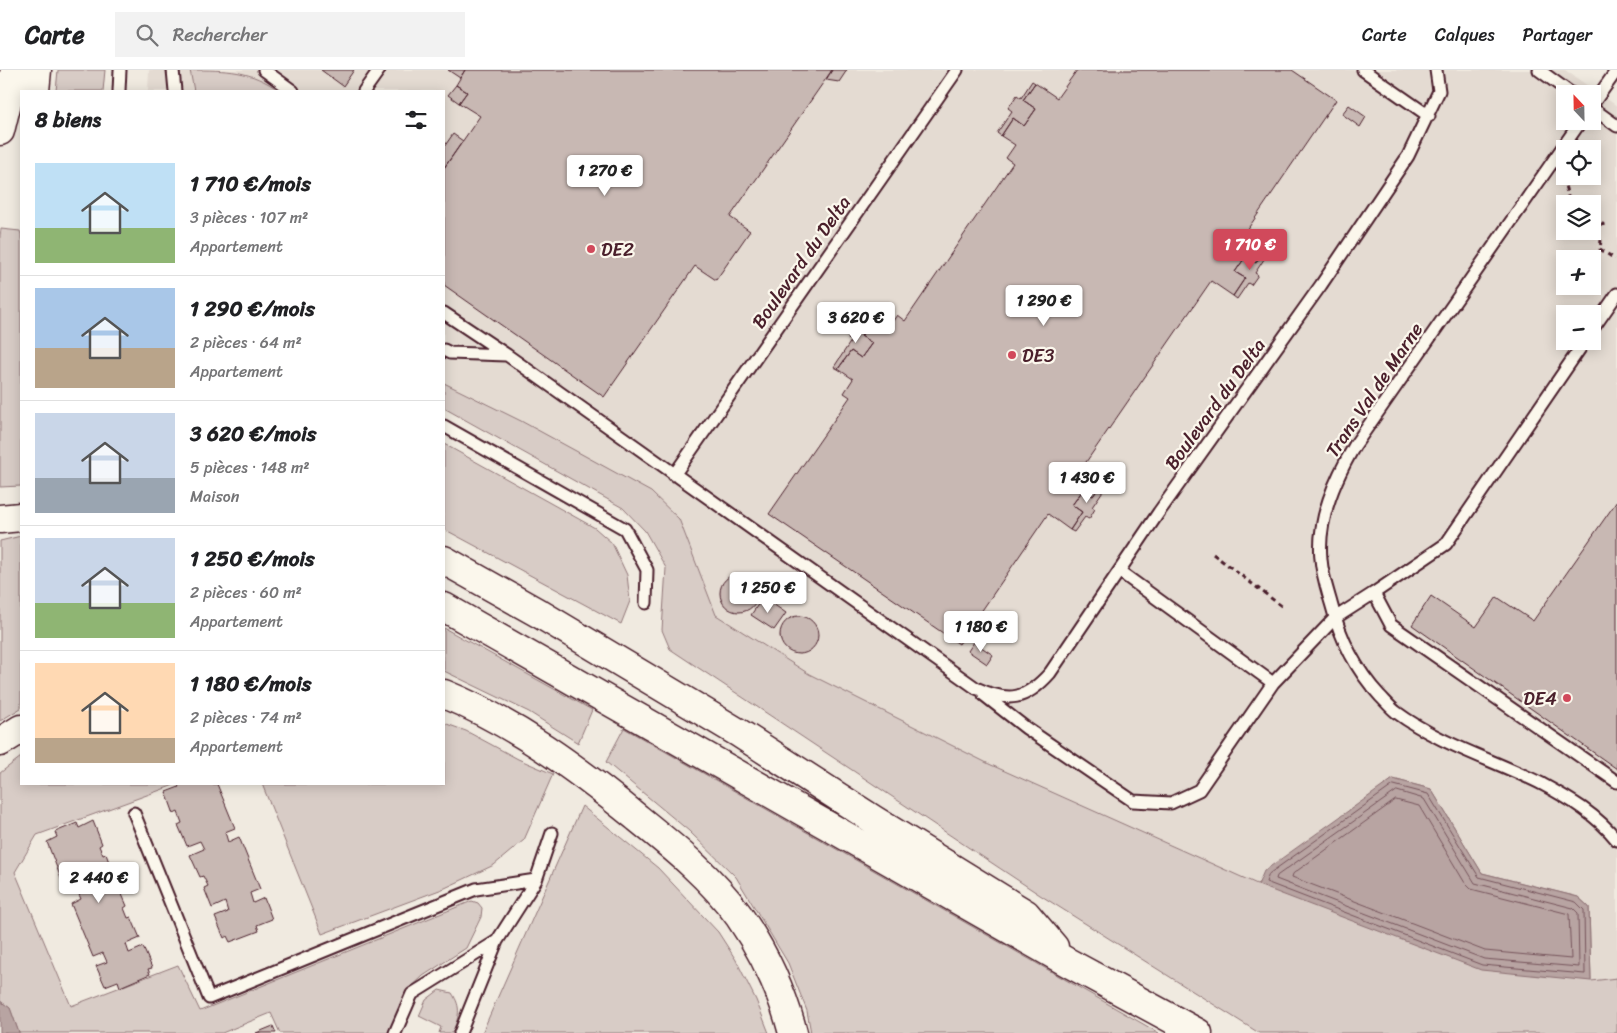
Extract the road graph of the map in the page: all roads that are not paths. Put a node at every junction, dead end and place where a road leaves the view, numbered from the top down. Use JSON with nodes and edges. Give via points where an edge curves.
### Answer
{"nodes":[{"id":1,"x":15,"y":70,"type":"edge"},
{"id":2,"x":38,"y":70,"type":"edge"},
{"id":3,"x":120,"y":70,"type":"edge"},
{"id":4,"x":173,"y":70,"type":"edge"},
{"id":5,"x":264,"y":70,"type":"edge"},
{"id":6,"x":379,"y":70,"type":"edge"},
{"id":7,"x":957,"y":70,"type":"edge"},
{"id":8,"x":1364,"y":70,"type":"edge"},
{"id":9,"x":1436,"y":70,"type":"edge"},
{"id":10,"x":1539,"y":70,"type":"edge"},
{"id":11,"x":1617,"y":70,"type":"edge"},
{"id":12,"x":1560,"y":85,"type":"edge"},
{"id":13,"x":35,"y":90,"type":"edge"},
{"id":14,"x":119,"y":90,"type":"edge"},
{"id":15,"x":175,"y":90,"type":"edge"},
{"id":16,"x":292,"y":90,"type":"edge"},
{"id":17,"x":365,"y":90,"type":"edge"},
{"id":18,"x":1601,"y":93,"type":"edge"},
{"id":19,"x":1601,"y":113,"type":"edge"},
{"id":20,"x":1428,"y":116,"type":"junction"},
{"id":21,"x":1617,"y":126,"type":"edge"},
{"id":22,"x":1575,"y":130,"type":"edge"},
{"id":23,"x":0,"y":132,"type":"edge"},
{"id":24,"x":1617,"y":294,"type":"edge"},
{"id":25,"x":445,"y":314,"type":"edge"},
{"id":26,"x":1601,"y":317,"type":"edge"},
{"id":27,"x":445,"y":350,"type":"edge"},
{"id":28,"x":1579,"y":350,"type":"edge"},
{"id":29,"x":507,"y":355,"type":"junction"},
{"id":30,"x":445,"y":427,"type":"edge"},
{"id":31,"x":674,"y":475,"type":"junction"},
{"id":32,"x":20,"y":517,"type":"edge"},
{"id":33,"x":0,"y":519,"type":"edge"},
{"id":34,"x":445,"y":561,"type":"edge"},
{"id":35,"x":1119,"y":571,"type":"junction"},
{"id":36,"x":1374,"y":593,"type":"junction"},
{"id":37,"x":646,"y":603,"type":"dead end"},
{"id":38,"x":445,"y":608,"type":"edge"},
{"id":39,"x":1335,"y":618,"type":"junction"},
{"id":40,"x":1273,"y":684,"type":"junction"},
{"id":41,"x":976,"y":688,"type":"junction"},
{"id":42,"x":445,"y":694,"type":"edge"},
{"id":43,"x":20,"y":730,"type":"edge"},
{"id":44,"x":0,"y":742,"type":"edge"},
{"id":45,"x":1617,"y":782,"type":"edge"},
{"id":46,"x":134,"y":814,"type":"dead end"},
{"id":47,"x":552,"y":833,"type":"dead end"},
{"id":48,"x":1617,"y":840,"type":"edge"},
{"id":49,"x":536,"y":880,"type":"junction"},
{"id":50,"x":497,"y":941,"type":"junction"},
{"id":51,"x":1067,"y":962,"type":"junction"},
{"id":52,"x":395,"y":1033,"type":"edge"},
{"id":53,"x":460,"y":1033,"type":"edge"},
{"id":54,"x":793,"y":1033,"type":"edge"},
{"id":55,"x":1198,"y":1033,"type":"edge"}],
"edges":[{"from":1,"to":23,"type":"highway"},
{"from":2,"to":13,"type":"highway"},
{"from":3,"to":14,"type":"lane"},
{"from":4,"to":15,"type":"lane"},
{"from":5,"to":16,"type":"lane"},
{"from":6,"to":17,"type":"lane"},
{"from":7,"to":31,"type":"lane","name":"Boulevard du Delta"},
{"from":8,"to":20,"type":"lane"},
{"from":9,"to":20,"type":"lane","name":"Boulevard du Delta","via":[[1440,92]]},
{"from":10,"to":12,"type":"lane"},
{"from":11,"to":18,"type":"lane","bridge":true},
{"from":19,"to":21,"type":"lane"},
{"from":20,"to":35,"type":"lane","name":"Boulevard du Delta","via":[[1408,156],[1321,285]]},
{"from":22,"to":39,"type":"lane","name":"Trans Val de Marne","via":[[1355,445],[1339,473],[1321,539],[1324,577]]},
{"from":24,"to":26,"type":"lane"},
{"from":25,"to":29,"type":"lane","name":"Boulevard du Delta"},
{"from":27,"to":29,"type":"lane"},
{"from":28,"to":36,"type":"lane","via":[[1446,544]]},
{"from":29,"to":31,"type":"lane","name":"Boulevard du Delta"},
{"from":30,"to":37,"type":"lane","via":[[625,528],[647,570]]},
{"from":31,"to":41,"type":"lane","name":"Boulevard du Delta"},
{"from":32,"to":33,"type":"highway"},
{"from":34,"to":51,"type":"highway","via":[[739,733],[1026,914]]},
{"from":35,"to":40,"type":"lane"},
{"from":35,"to":41,"type":"lane","name":"Boulevard du Delta","via":[[1050,673],[1036,688],[1003,698]]},
{"from":36,"to":39,"type":"lane"},
{"from":36,"to":45,"type":"lane","via":[[1391,625]]},
{"from":38,"to":51,"type":"highway"},
{"from":39,"to":40,"type":"lane"},
{"from":39,"to":48,"type":"lane","name":"Trans Val de Marne","via":[[1346,649],[1368,682],[1395,711],[1441,738],[1559,793],[1593,814]]},
{"from":40,"to":41,"type":"lane","via":[[1199,790],[1171,803],[1133,801],[1026,728]]},
{"from":42,"to":54,"type":"highway","via":[[507,724],[550,751],[673,846],[708,880],[738,916],[766,960],[785,1004]]},
{"from":43,"to":44,"type":"highway"},
{"from":46,"to":49,"type":"lane","via":[[209,998],[476,889]]},
{"from":47,"to":49,"type":"lane"},
{"from":49,"to":50,"type":"lane"},
{"from":50,"to":52,"type":"lane","via":[[412,994]]},
{"from":50,"to":53,"type":"lane"},
{"from":51,"to":55,"type":"highway"}]}
